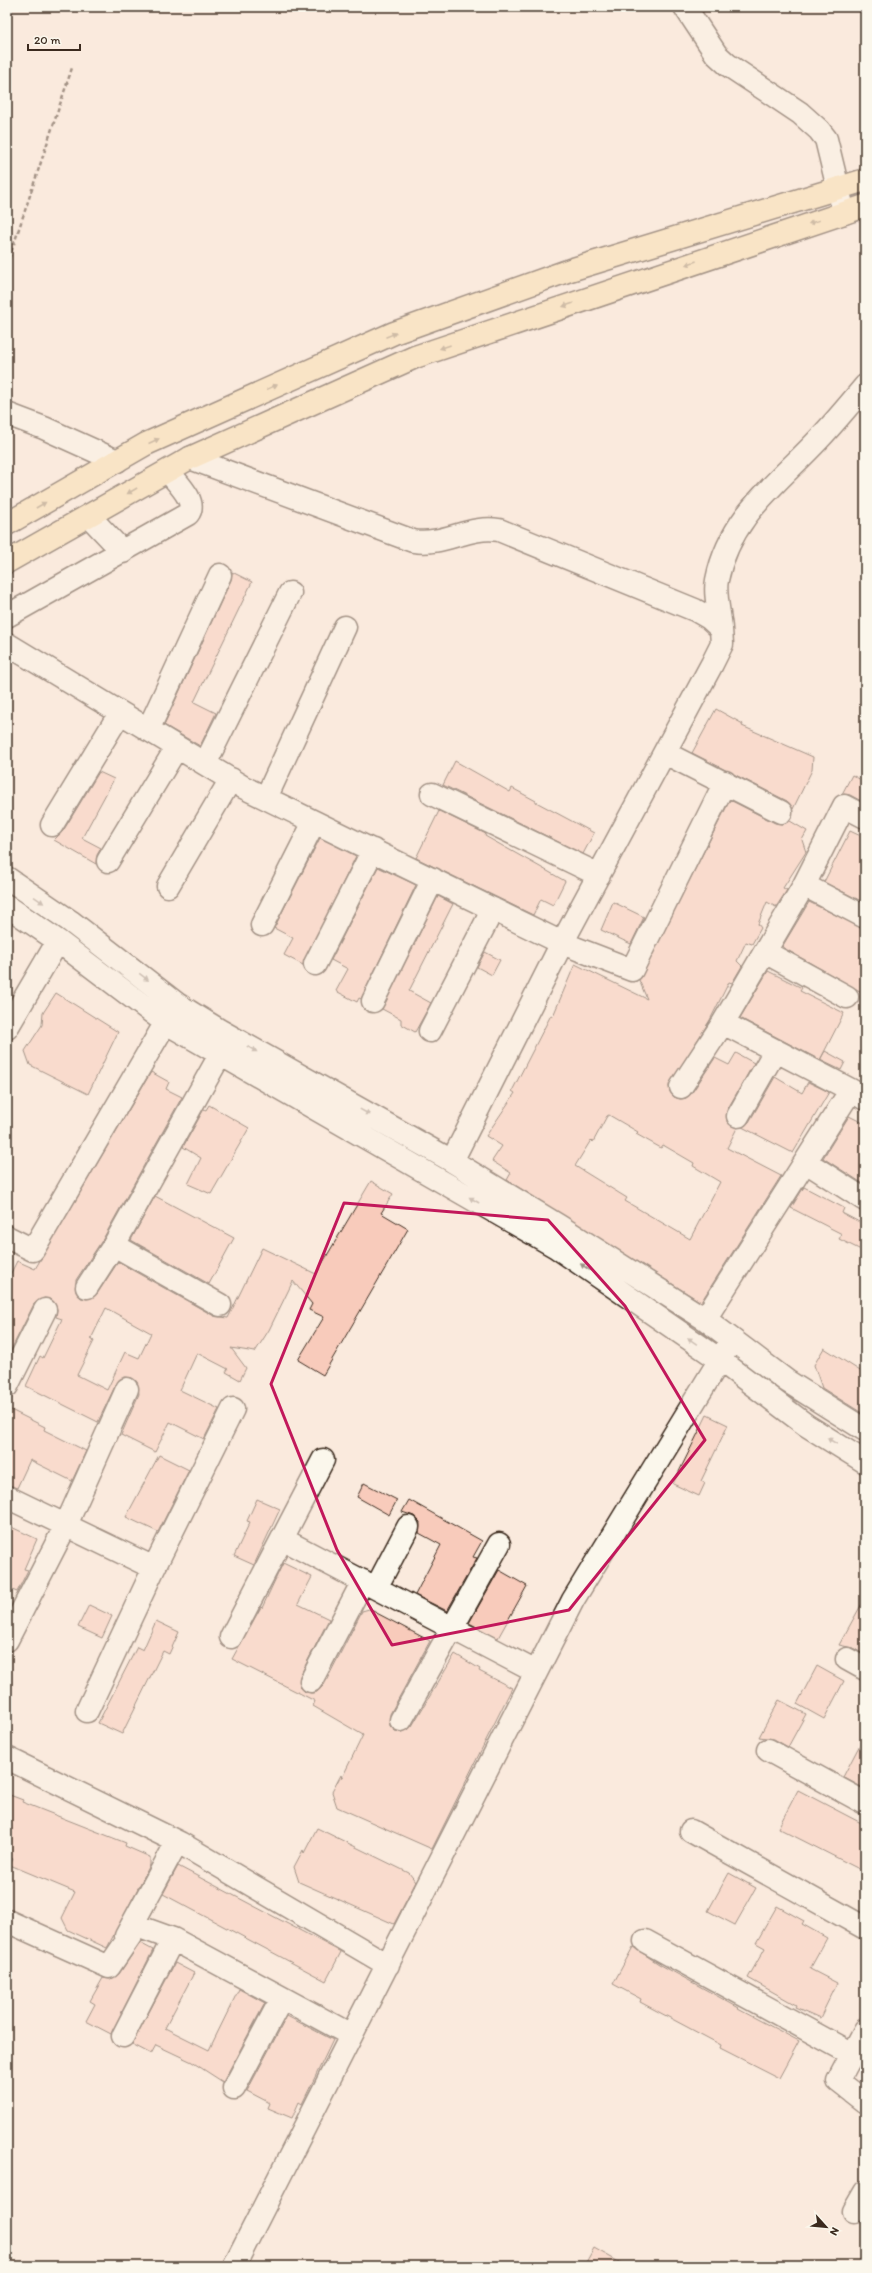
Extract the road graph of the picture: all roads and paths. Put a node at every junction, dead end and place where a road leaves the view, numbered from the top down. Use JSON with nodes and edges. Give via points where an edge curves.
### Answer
{"nodes":[{"id":1,"x":685,"y":7,"type":"edge"},
{"id":2,"x":72,"y":68,"type":"dead end"},
{"id":3,"x":865,"y":180,"type":"edge"},
{"id":4,"x":838,"y":188,"type":"junction"},
{"id":5,"x":865,"y":206,"type":"edge"},
{"id":6,"x":844,"y":213,"type":"junction"},
{"id":7,"x":7,"y":265,"type":"edge"},
{"id":8,"x":865,"y":386,"type":"edge"},
{"id":9,"x":7,"y":414,"type":"edge"},
{"id":10,"x":190,"y":458,"type":"junction"},
{"id":11,"x":117,"y":461,"type":"junction"},
{"id":12,"x":168,"y":470,"type":"junction"},
{"id":13,"x":88,"y":516,"type":"junction"},
{"id":14,"x":7,"y":524,"type":"edge"},
{"id":15,"x":123,"y":552,"type":"junction"},
{"id":16,"x":7,"y":562,"type":"edge"},
{"id":17,"x":220,"y":574,"type":"dead end"},
{"id":18,"x":290,"y":593,"type":"dead end"},
{"id":19,"x":7,"y":616,"type":"edge"},
{"id":20,"x":345,"y":627,"type":"dead end"},
{"id":21,"x":721,"y":629,"type":"junction"},
{"id":22,"x":7,"y":644,"type":"edge"},
{"id":23,"x":120,"y":713,"type":"junction"},
{"id":24,"x":148,"y":730,"type":"junction"},
{"id":25,"x":177,"y":747,"type":"junction"},
{"id":26,"x":665,"y":753,"type":"junction"},
{"id":27,"x":205,"y":764,"type":"junction"},
{"id":28,"x":231,"y":779,"type":"junction"},
{"id":29,"x":725,"y":782,"type":"junction"},
{"id":30,"x":432,"y":794,"type":"dead end"},
{"id":31,"x":266,"y":798,"type":"junction"},
{"id":32,"x":781,"y":812,"type":"dead end"},
{"id":33,"x":865,"y":817,"type":"edge"},
{"id":34,"x":314,"y":822,"type":"junction"},
{"id":35,"x":52,"y":825,"type":"dead end"},
{"id":36,"x":373,"y":850,"type":"junction"},
{"id":37,"x":108,"y":861,"type":"dead end"},
{"id":38,"x":599,"y":875,"type":"junction"},
{"id":39,"x":7,"y":878,"type":"edge"},
{"id":40,"x":433,"y":879,"type":"junction"},
{"id":41,"x":804,"y":885,"type":"junction"},
{"id":42,"x":168,"y":886,"type":"dead end"},
{"id":43,"x":7,"y":906,"type":"edge"},
{"id":44,"x":493,"y":909,"type":"junction"},
{"id":45,"x":865,"y":917,"type":"edge"},
{"id":46,"x":262,"y":926,"type":"dead end"},
{"id":47,"x":58,"y":941,"type":"junction"},
{"id":48,"x":562,"y":943,"type":"junction"},
{"id":49,"x":765,"y":952,"type":"junction"},
{"id":50,"x":315,"y":964,"type":"dead end"},
{"id":51,"x":847,"y":997,"type":"dead end"},
{"id":52,"x":373,"y":1001,"type":"dead end"},
{"id":53,"x":177,"y":1004,"type":"junction"},
{"id":54,"x":166,"y":1023,"type":"junction"},
{"id":55,"x":723,"y":1023,"type":"junction"},
{"id":56,"x":7,"y":1028,"type":"edge"},
{"id":57,"x":430,"y":1031,"type":"dead end"},
{"id":58,"x":775,"y":1050,"type":"junction"},
{"id":59,"x":220,"y":1055,"type":"junction"},
{"id":60,"x":681,"y":1087,"type":"dead end"},
{"id":61,"x":858,"y":1095,"type":"edge"},
{"id":62,"x":738,"y":1116,"type":"dead end"},
{"id":63,"x":452,"y":1161,"type":"junction"},
{"id":64,"x":806,"y":1162,"type":"junction"},
{"id":65,"x":865,"y":1200,"type":"edge"},
{"id":66,"x":7,"y":1237,"type":"edge"},
{"id":67,"x":114,"y":1245,"type":"junction"},
{"id":68,"x":87,"y":1287,"type":"dead end"},
{"id":69,"x":220,"y":1305,"type":"dead end"},
{"id":70,"x":45,"y":1310,"type":"dead end"},
{"id":71,"x":705,"y":1319,"type":"junction"},
{"id":72,"x":732,"y":1340,"type":"junction"},
{"id":73,"x":720,"y":1360,"type":"junction"},
{"id":74,"x":7,"y":1386,"type":"edge"},
{"id":75,"x":127,"y":1389,"type":"dead end"},
{"id":76,"x":233,"y":1409,"type":"dead end"},
{"id":77,"x":865,"y":1430,"type":"edge"},
{"id":78,"x":323,"y":1460,"type":"dead end"},
{"id":79,"x":865,"y":1462,"type":"edge"},
{"id":80,"x":7,"y":1497,"type":"edge"},
{"id":81,"x":66,"y":1525,"type":"junction"},
{"id":82,"x":408,"y":1527,"type":"dead end"},
{"id":83,"x":282,"y":1539,"type":"junction"},
{"id":84,"x":498,"y":1544,"type":"dead end"},
{"id":85,"x":154,"y":1568,"type":"junction"},
{"id":86,"x":370,"y":1585,"type":"junction"},
{"id":87,"x":452,"y":1628,"type":"junction"},
{"id":88,"x":231,"y":1637,"type":"dead end"},
{"id":89,"x":7,"y":1640,"type":"edge"},
{"id":90,"x":536,"y":1672,"type":"junction"},
{"id":91,"x":311,"y":1681,"type":"dead end"},
{"id":92,"x":87,"y":1711,"type":"dead end"},
{"id":93,"x":401,"y":1720,"type":"dead end"},
{"id":94,"x":768,"y":1750,"type":"dead end"},
{"id":95,"x":7,"y":1758,"type":"edge"},
{"id":96,"x":865,"y":1803,"type":"edge"},
{"id":97,"x":691,"y":1832,"type":"dead end"},
{"id":98,"x":177,"y":1842,"type":"junction"},
{"id":99,"x":7,"y":1921,"type":"edge"},
{"id":100,"x":865,"y":1928,"type":"edge"},
{"id":101,"x":172,"y":1939,"type":"junction"},
{"id":102,"x":645,"y":1941,"type":"dead end"},
{"id":103,"x":388,"y":1965,"type":"junction"},
{"id":104,"x":109,"y":1967,"type":"junction"},
{"id":105,"x":282,"y":1998,"type":"junction"},
{"id":106,"x":865,"y":2030,"type":"edge"},
{"id":107,"x":351,"y":2035,"type":"junction"},
{"id":108,"x":123,"y":2036,"type":"dead end"},
{"id":109,"x":852,"y":2054,"type":"junction"},
{"id":110,"x":234,"y":2088,"type":"dead end"},
{"id":111,"x":865,"y":2102,"type":"edge"},
{"id":112,"x":865,"y":2192,"type":"edge"},
{"id":113,"x":854,"y":2211,"type":"dead end"},
{"id":114,"x":234,"y":2266,"type":"edge"}],
"edges":[{"from":1,"to":4,"type":"street","via":[[716,54],[728,65],[800,113],[819,130],[826,139]]},
{"from":2,"to":7,"type":"path"},
{"from":3,"to":4,"type":"main road"},
{"from":4,"to":6,"type":"street"},
{"from":11,"to":4,"type":"main road","one_way":true,"via":[[153,441],[394,333],[570,270]]},
{"from":5,"to":6,"type":"main road"},
{"from":6,"to":10,"type":"main road","one_way":true,"via":[[415,357]]},
{"from":8,"to":21,"type":"street","via":[[737,527],[725,550],[716,582]]},
{"from":9,"to":11,"type":"street"},
{"from":10,"to":12,"type":"main road"},
{"from":10,"to":21,"type":"street","via":[[413,541],[435,542],[475,530],[499,530],[695,610]]},
{"from":14,"to":11,"type":"main road","one_way":true},
{"from":12,"to":13,"type":"main road","one_way":true},
{"from":12,"to":15,"type":"street","via":[[191,502],[191,511]]},
{"from":13,"to":15,"type":"street"},
{"from":13,"to":16,"type":"main road"},
{"from":15,"to":19,"type":"street"},
{"from":17,"to":24,"type":"street"},
{"from":18,"to":27,"type":"street"},
{"from":20,"to":31,"type":"street"},
{"from":21,"to":26,"type":"street","via":[[722,644]]},
{"from":22,"to":23,"type":"street"},
{"from":23,"to":24,"type":"street"},
{"from":23,"to":35,"type":"street"},
{"from":24,"to":25,"type":"street"},
{"from":25,"to":27,"type":"street"},
{"from":25,"to":37,"type":"street"},
{"from":26,"to":29,"type":"street"},
{"from":26,"to":38,"type":"street"},
{"from":27,"to":28,"type":"street"},
{"from":28,"to":31,"type":"street"},
{"from":28,"to":42,"type":"street"},
{"from":29,"to":32,"type":"street"},
{"from":29,"to":48,"type":"street","via":[[632,970]]},
{"from":30,"to":38,"type":"street"},
{"from":31,"to":34,"type":"street"},
{"from":33,"to":41,"type":"street","via":[[844,806]]},
{"from":34,"to":36,"type":"street"},
{"from":34,"to":46,"type":"street"},
{"from":36,"to":40,"type":"street"},
{"from":36,"to":50,"type":"street"},
{"from":38,"to":48,"type":"street"},
{"from":39,"to":53,"type":"street","one_way":true,"via":[[76,925]]},
{"from":40,"to":44,"type":"street"},
{"from":40,"to":52,"type":"street"},
{"from":41,"to":45,"type":"street"},
{"from":41,"to":49,"type":"street"},
{"from":43,"to":47,"type":"street"},
{"from":44,"to":48,"type":"street"},
{"from":44,"to":57,"type":"street"},
{"from":47,"to":54,"type":"street"},
{"from":47,"to":56,"type":"street"},
{"from":48,"to":63,"type":"street"},
{"from":49,"to":51,"type":"street"},
{"from":49,"to":55,"type":"street"},
{"from":53,"to":54,"type":"street"},
{"from":53,"to":63,"type":"street","one_way":true},
{"from":54,"to":59,"type":"street"},
{"from":54,"to":66,"type":"street","via":[[33,1250]]},
{"from":55,"to":58,"type":"street"},
{"from":55,"to":60,"type":"street"},
{"from":58,"to":61,"type":"street"},
{"from":58,"to":62,"type":"street"},
{"from":59,"to":67,"type":"street"},
{"from":73,"to":59,"type":"street","one_way":true,"via":[[556,1247]]},
{"from":61,"to":64,"type":"street"},
{"from":63,"to":71,"type":"street"},
{"from":64,"to":65,"type":"street"},
{"from":64,"to":71,"type":"street"},
{"from":67,"to":68,"type":"street"},
{"from":67,"to":69,"type":"street"},
{"from":70,"to":74,"type":"street"},
{"from":71,"to":72,"type":"street"},
{"from":72,"to":73,"type":"street"},
{"from":72,"to":77,"type":"street","via":[[787,1381]]},
{"from":79,"to":73,"type":"street","one_way":true,"via":[[806,1425]]},
{"from":73,"to":90,"type":"street","via":[[573,1600]]},
{"from":75,"to":81,"type":"street"},
{"from":76,"to":85,"type":"street"},
{"from":78,"to":83,"type":"street"},
{"from":80,"to":81,"type":"street"},
{"from":81,"to":85,"type":"street"},
{"from":81,"to":89,"type":"street"},
{"from":82,"to":86,"type":"street"},
{"from":83,"to":86,"type":"street"},
{"from":83,"to":88,"type":"street"},
{"from":84,"to":87,"type":"street"},
{"from":85,"to":92,"type":"street"},
{"from":86,"to":87,"type":"street"},
{"from":86,"to":91,"type":"street"},
{"from":87,"to":90,"type":"street"},
{"from":87,"to":93,"type":"street"},
{"from":90,"to":103,"type":"street"},
{"from":94,"to":96,"type":"street"},
{"from":95,"to":98,"type":"street"},
{"from":97,"to":100,"type":"street"},
{"from":98,"to":103,"type":"street"},
{"from":98,"to":104,"type":"street"},
{"from":99,"to":104,"type":"street"},
{"from":101,"to":104,"type":"street","via":[[137,1926]]},
{"from":101,"to":105,"type":"street"},
{"from":101,"to":108,"type":"street"},
{"from":102,"to":109,"type":"street"},
{"from":103,"to":107,"type":"street"},
{"from":105,"to":107,"type":"street"},
{"from":105,"to":110,"type":"street"},
{"from":106,"to":109,"type":"street"},
{"from":107,"to":114,"type":"street"},
{"from":109,"to":111,"type":"street","via":[[838,2081]]},
{"from":112,"to":113,"type":"street"}]}
